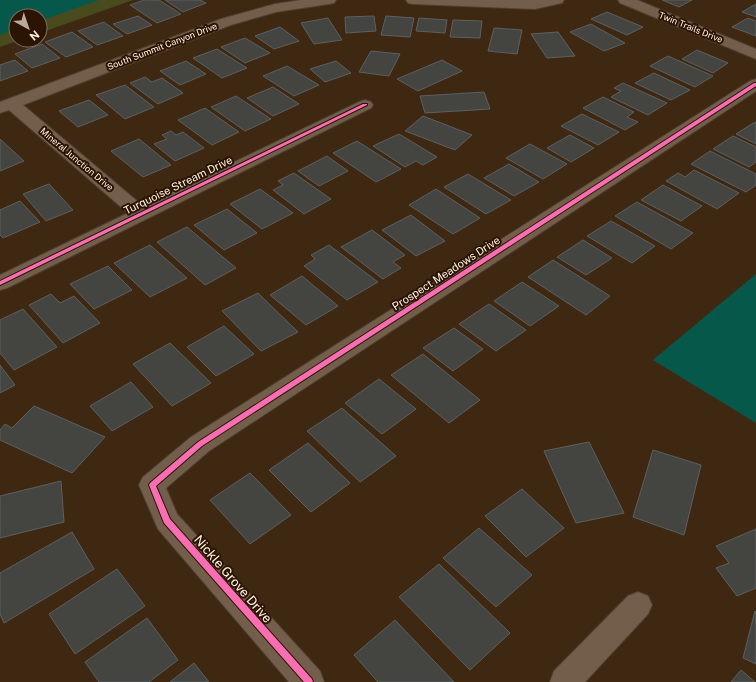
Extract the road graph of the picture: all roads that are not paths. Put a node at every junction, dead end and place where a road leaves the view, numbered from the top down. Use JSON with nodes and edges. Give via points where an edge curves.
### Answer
{"nodes":[{"id":1,"x":329,"y":0,"type":"edge"},
{"id":2,"x":413,"y":0,"type":"edge"},
{"id":3,"x":557,"y":0,"type":"edge"},
{"id":4,"x":625,"y":0,"type":"edge"},
{"id":5,"x":756,"y":54,"type":"edge"},
{"id":6,"x":756,"y":84,"type":"edge"},
{"id":7,"x":365,"y":105,"type":"dead end"},
{"id":8,"x":6,"y":106,"type":"edge"},
{"id":9,"x":141,"y":214,"type":"junction"},
{"id":10,"x":0,"y":283,"type":"edge"},
{"id":11,"x":152,"y":485,"type":"joint"},
{"id":12,"x":638,"y":605,"type":"dead end"},
{"id":13,"x":309,"y":682,"type":"edge"},
{"id":14,"x":565,"y":682,"type":"edge"}],
"edges":[{"from":1,"to":8,"type":"street","name":"South Summit Canyon Drive","via":[[275,8],[226,22]]},
{"from":2,"to":3,"type":"street","via":[[535,5]]},
{"from":4,"to":5,"type":"street","name":"Twin Trails Drive"},
{"from":6,"to":11,"type":"street","name":"Prospect Meadows Drive","via":[[200,444]]},
{"from":7,"to":9,"type":"street","name":"Turquoise Stream Drive"},
{"from":8,"to":9,"type":"street","name":"Mineral Junction Drive"},
{"from":9,"to":10,"type":"street","name":"Turquoise Stream Drive"},
{"from":11,"to":13,"type":"street","name":"Nickle Grove Drive","via":[[167,521]]},
{"from":12,"to":14,"type":"street"}]}
